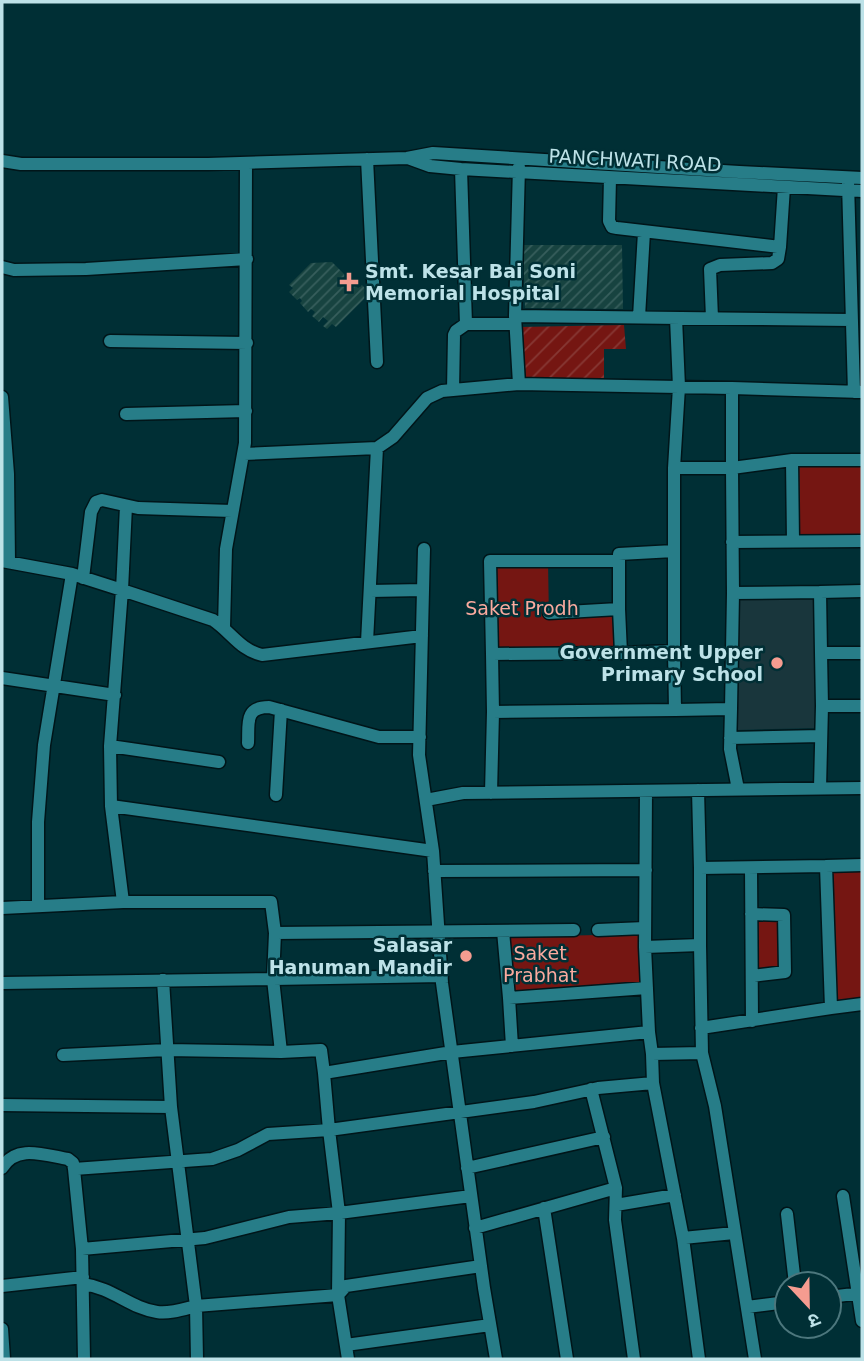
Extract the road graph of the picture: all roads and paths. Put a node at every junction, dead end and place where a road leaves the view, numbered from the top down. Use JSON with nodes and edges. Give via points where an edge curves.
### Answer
{"nodes":[{"id":1,"x":407,"y":158,"type":"junction"},
{"id":2,"x":367,"y":159,"type":"junction"},
{"id":3,"x":519,"y":159,"type":"junction"},
{"id":4,"x":2,"y":161,"type":"edge"},
{"id":5,"x":246,"y":164,"type":"junction"},
{"id":6,"x":461,"y":169,"type":"junction"},
{"id":7,"x":519,"y":173,"type":"junction"},
{"id":8,"x":610,"y":178,"type":"junction"},
{"id":9,"x":853,"y":182,"type":"edge"},
{"id":10,"x":784,"y":187,"type":"junction"},
{"id":11,"x":862,"y":191,"type":"edge"},
{"id":12,"x":645,"y":232,"type":"junction"},
{"id":13,"x":780,"y":247,"type":"junction"},
{"id":14,"x":247,"y":259,"type":"junction"},
{"id":15,"x":2,"y":267,"type":"edge"},
{"id":16,"x":639,"y":317,"type":"junction"},
{"id":17,"x":676,"y":318,"type":"junction"},
{"id":18,"x":712,"y":318,"type":"junction"},
{"id":19,"x":515,"y":320,"type":"junction"},
{"id":20,"x":851,"y":320,"type":"junction"},
{"id":21,"x":466,"y":324,"type":"junction"},
{"id":22,"x":110,"y":341,"type":"dead end"},
{"id":23,"x":247,"y":342,"type":"junction"},
{"id":24,"x":377,"y":362,"type":"dead end"},
{"id":25,"x":519,"y":384,"type":"junction"},
{"id":26,"x":679,"y":387,"type":"junction"},
{"id":27,"x":732,"y":388,"type":"junction"},
{"id":28,"x":453,"y":390,"type":"junction"},
{"id":29,"x":858,"y":392,"type":"edge"},
{"id":30,"x":2,"y":397,"type":"edge"},
{"id":31,"x":246,"y":411,"type":"junction"},
{"id":32,"x":126,"y":414,"type":"dead end"},
{"id":33,"x":377,"y":448,"type":"junction"},
{"id":34,"x":244,"y":454,"type":"junction"},
{"id":35,"x":792,"y":460,"type":"junction"},
{"id":36,"x":862,"y":460,"type":"edge"},
{"id":37,"x":674,"y":468,"type":"junction"},
{"id":38,"x":732,"y":468,"type":"junction"},
{"id":39,"x":126,"y":506,"type":"junction"},
{"id":40,"x":232,"y":511,"type":"junction"},
{"id":41,"x":793,"y":541,"type":"junction"},
{"id":42,"x":862,"y":541,"type":"edge"},
{"id":43,"x":732,"y":542,"type":"junction"},
{"id":44,"x":424,"y":549,"type":"dead end"},
{"id":45,"x":674,"y":551,"type":"junction"},
{"id":46,"x":619,"y":561,"type":"junction"},
{"id":47,"x":6,"y":562,"type":"edge"},
{"id":48,"x":77,"y":576,"type":"junction"},
{"id":49,"x":122,"y":590,"type":"junction"},
{"id":50,"x":423,"y":590,"type":"junction"},
{"id":51,"x":370,"y":591,"type":"junction"},
{"id":52,"x":862,"y":591,"type":"edge"},
{"id":53,"x":820,"y":592,"type":"junction"},
{"id":54,"x":733,"y":593,"type":"junction"},
{"id":55,"x":619,"y":609,"type":"junction"},
{"id":56,"x":549,"y":612,"type":"dead end"},
{"id":57,"x":224,"y":627,"type":"junction"},
{"id":58,"x":422,"y":636,"type":"junction"},
{"id":59,"x":368,"y":642,"type":"junction"},
{"id":60,"x":674,"y":651,"type":"junction"},
{"id":61,"x":621,"y":653,"type":"junction"},
{"id":62,"x":821,"y":653,"type":"junction"},
{"id":63,"x":862,"y":653,"type":"edge"},
{"id":64,"x":492,"y":654,"type":"junction"},
{"id":65,"x":2,"y":678,"type":"edge"},
{"id":66,"x":53,"y":687,"type":"junction"},
{"id":67,"x":115,"y":695,"type":"junction"},
{"id":68,"x":822,"y":706,"type":"junction"},
{"id":69,"x":862,"y":706,"type":"edge"},
{"id":70,"x":731,"y":709,"type":"junction"},
{"id":71,"x":281,"y":710,"type":"junction"},
{"id":72,"x":675,"y":710,"type":"junction"},
{"id":73,"x":493,"y":712,"type":"junction"},
{"id":74,"x":821,"y":736,"type":"junction"},
{"id":75,"x":420,"y":737,"type":"junction"},
{"id":76,"x":730,"y":738,"type":"junction"},
{"id":77,"x":248,"y":743,"type":"dead end"},
{"id":78,"x":110,"y":746,"type":"junction"},
{"id":79,"x":219,"y":762,"type":"dead end"},
{"id":80,"x":821,"y":788,"type":"junction"},
{"id":81,"x":862,"y":788,"type":"edge"},
{"id":82,"x":738,"y":789,"type":"junction"},
{"id":83,"x":646,"y":790,"type":"junction"},
{"id":84,"x":698,"y":790,"type":"junction"},
{"id":85,"x":491,"y":793,"type":"junction"},
{"id":86,"x":276,"y":795,"type":"dead end"},
{"id":87,"x":426,"y":800,"type":"junction"},
{"id":88,"x":111,"y":806,"type":"junction"},
{"id":89,"x":433,"y":851,"type":"junction"},
{"id":90,"x":862,"y":865,"type":"edge"},
{"id":91,"x":826,"y":866,"type":"junction"},
{"id":92,"x":700,"y":868,"type":"junction"},
{"id":93,"x":751,"y":868,"type":"junction"},
{"id":94,"x":646,"y":870,"type":"junction"},
{"id":95,"x":434,"y":871,"type":"junction"},
{"id":96,"x":123,"y":902,"type":"junction"},
{"id":97,"x":38,"y":906,"type":"junction"},
{"id":98,"x":2,"y":908,"type":"edge"},
{"id":99,"x":751,"y":914,"type":"junction"},
{"id":100,"x":645,"y":928,"type":"junction"},
{"id":101,"x":574,"y":930,"type":"dead end"},
{"id":102,"x":598,"y":930,"type":"dead end"},
{"id":103,"x":439,"y":931,"type":"junction"},
{"id":104,"x":503,"y":931,"type":"junction"},
{"id":105,"x":275,"y":933,"type":"junction"},
{"id":106,"x":700,"y":945,"type":"junction"},
{"id":107,"x":645,"y":947,"type":"junction"},
{"id":108,"x":442,"y":976,"type":"junction"},
{"id":109,"x":752,"y":976,"type":"junction"},
{"id":110,"x":274,"y":979,"type":"junction"},
{"id":111,"x":163,"y":980,"type":"junction"},
{"id":112,"x":2,"y":983,"type":"edge"},
{"id":113,"x":647,"y":988,"type":"junction"},
{"id":114,"x":509,"y":998,"type":"junction"},
{"id":115,"x":862,"y":1004,"type":"edge"},
{"id":116,"x":831,"y":1008,"type":"junction"},
{"id":117,"x":752,"y":1021,"type":"junction"},
{"id":118,"x":701,"y":1028,"type":"junction"},
{"id":119,"x":649,"y":1032,"type":"junction"},
{"id":120,"x":512,"y":1046,"type":"junction"},
{"id":121,"x":167,"y":1050,"type":"junction"},
{"id":122,"x":281,"y":1052,"type":"junction"},
{"id":123,"x":452,"y":1052,"type":"junction"},
{"id":124,"x":702,"y":1053,"type":"junction"},
{"id":125,"x":652,"y":1054,"type":"junction"},
{"id":126,"x":62,"y":1055,"type":"dead end"},
{"id":127,"x":324,"y":1073,"type":"junction"},
{"id":128,"x":653,"y":1083,"type":"junction"},
{"id":129,"x":591,"y":1089,"type":"junction"},
{"id":130,"x":2,"y":1105,"type":"edge"},
{"id":131,"x":171,"y":1107,"type":"junction"},
{"id":132,"x":460,"y":1112,"type":"junction"},
{"id":133,"x":329,"y":1130,"type":"junction"},
{"id":134,"x":604,"y":1137,"type":"junction"},
{"id":135,"x":178,"y":1160,"type":"junction"},
{"id":136,"x":2,"y":1168,"type":"edge"},
{"id":137,"x":467,"y":1168,"type":"junction"},
{"id":138,"x":74,"y":1169,"type":"junction"},
{"id":139,"x":616,"y":1188,"type":"junction"},
{"id":140,"x":675,"y":1195,"type":"junction"},
{"id":141,"x":471,"y":1196,"type":"junction"},
{"id":142,"x":844,"y":1196,"type":"dead end"},
{"id":143,"x":616,"y":1205,"type":"junction"},
{"id":144,"x":544,"y":1208,"type":"junction"},
{"id":145,"x":339,"y":1213,"type":"junction"},
{"id":146,"x":787,"y":1214,"type":"dead end"},
{"id":147,"x":475,"y":1227,"type":"junction"},
{"id":148,"x":734,"y":1233,"type":"junction"},
{"id":149,"x":683,"y":1238,"type":"junction"},
{"id":150,"x":187,"y":1239,"type":"junction"},
{"id":151,"x":82,"y":1249,"type":"junction"},
{"id":152,"x":481,"y":1266,"type":"junction"},
{"id":153,"x":793,"y":1270,"type":"edge"},
{"id":154,"x":83,"y":1281,"type":"junction"},
{"id":155,"x":2,"y":1286,"type":"edge"},
{"id":156,"x":860,"y":1293,"type":"edge"},
{"id":157,"x":338,"y":1295,"type":"junction"},
{"id":158,"x":773,"y":1304,"type":"edge"},
{"id":159,"x":196,"y":1306,"type":"junction"},
{"id":160,"x":747,"y":1307,"type":"junction"},
{"id":161,"x":862,"y":1321,"type":"edge"},
{"id":162,"x":490,"y":1325,"type":"junction"},
{"id":163,"x":2,"y":1329,"type":"edge"},
{"id":164,"x":346,"y":1345,"type":"junction"},
{"id":165,"x":4,"y":1359,"type":"edge"},
{"id":166,"x":84,"y":1359,"type":"edge"},
{"id":167,"x":197,"y":1359,"type":"edge"},
{"id":168,"x":348,"y":1359,"type":"edge"},
{"id":169,"x":496,"y":1359,"type":"edge"},
{"id":170,"x":567,"y":1359,"type":"edge"},
{"id":171,"x":634,"y":1359,"type":"edge"},
{"id":172,"x":699,"y":1359,"type":"edge"},
{"id":173,"x":755,"y":1359,"type":"edge"}],
"edges":[{"from":1,"to":2,"type":"street","name":"PANCHWATI ROAD"},
{"from":1,"to":3,"type":"street","name":"PANCHWATI ROAD","via":[[433,153]]},
{"from":1,"to":6,"type":"street","name":"PANCHWATI ROAD"},
{"from":2,"to":5,"type":"street","name":"PANCHWATI ROAD"},
{"from":2,"to":24,"type":"street"},
{"from":3,"to":7,"type":"street"},
{"from":3,"to":9,"type":"street","name":"PANCHWATI ROAD"},
{"from":4,"to":5,"type":"street","name":"PANCHWATI ROAD"},
{"from":5,"to":14,"type":"street"},
{"from":6,"to":7,"type":"street","name":"PANCHWATI ROAD"},
{"from":6,"to":21,"type":"street"},
{"from":7,"to":8,"type":"street","name":"PANCHWATI ROAD"},
{"from":7,"to":19,"type":"street"},
{"from":8,"to":10,"type":"street","name":"PANCHWATI ROAD"},
{"from":8,"to":12,"type":"street","via":[[610,224]]},
{"from":9,"to":10,"type":"street","name":"PANCHWATI ROAD"},
{"from":9,"to":11,"type":"street","name":"PANCHWATI ROAD"},
{"from":9,"to":20,"type":"street"},
{"from":10,"to":13,"type":"street"},
{"from":12,"to":13,"type":"street"},
{"from":12,"to":16,"type":"street"},
{"from":13,"to":18,"type":"street","via":[[778,259],[772,263],[710,269]]},
{"from":14,"to":15,"type":"street","via":[[86,269]]},
{"from":14,"to":23,"type":"street"},
{"from":16,"to":17,"type":"street"},
{"from":16,"to":19,"type":"street"},
{"from":17,"to":18,"type":"street"},
{"from":17,"to":26,"type":"street"},
{"from":18,"to":20,"type":"street"},
{"from":19,"to":21,"type":"street"},
{"from":19,"to":25,"type":"street"},
{"from":20,"to":29,"type":"street"},
{"from":21,"to":28,"type":"street","via":[[454,335]]},
{"from":22,"to":23,"type":"street"},
{"from":23,"to":31,"type":"street"},
{"from":25,"to":26,"type":"street"},
{"from":25,"to":28,"type":"street"},
{"from":26,"to":27,"type":"street"},
{"from":26,"to":37,"type":"street"},
{"from":27,"to":29,"type":"street"},
{"from":27,"to":38,"type":"street"},
{"from":28,"to":33,"type":"street","via":[[427,398],[393,437]]},
{"from":30,"to":47,"type":"street","via":[[8,474]]},
{"from":31,"to":32,"type":"street"},
{"from":31,"to":34,"type":"street"},
{"from":33,"to":34,"type":"street"},
{"from":33,"to":51,"type":"street"},
{"from":34,"to":40,"type":"street"},
{"from":35,"to":36,"type":"street"},
{"from":35,"to":38,"type":"street"},
{"from":35,"to":41,"type":"street"},
{"from":37,"to":38,"type":"street"},
{"from":37,"to":45,"type":"street"},
{"from":38,"to":43,"type":"street"},
{"from":39,"to":40,"type":"street"},
{"from":39,"to":48,"type":"street","via":[[102,500],[93,507]]},
{"from":39,"to":49,"type":"street"},
{"from":40,"to":57,"type":"street"},
{"from":41,"to":42,"type":"street"},
{"from":41,"to":43,"type":"street"},
{"from":43,"to":54,"type":"street"},
{"from":44,"to":50,"type":"street"},
{"from":45,"to":46,"type":"street","via":[[619,554]]},
{"from":45,"to":60,"type":"street"},
{"from":46,"to":55,"type":"street"},
{"from":46,"to":64,"type":"street","via":[[490,561]]},
{"from":47,"to":48,"type":"street"},
{"from":48,"to":49,"type":"street"},
{"from":48,"to":66,"type":"street"},
{"from":49,"to":57,"type":"street"},
{"from":49,"to":67,"type":"street"},
{"from":50,"to":51,"type":"street"},
{"from":50,"to":58,"type":"street"},
{"from":51,"to":59,"type":"street"},
{"from":52,"to":53,"type":"street"},
{"from":53,"to":54,"type":"street"},
{"from":53,"to":62,"type":"street"},
{"from":54,"to":70,"type":"street"},
{"from":55,"to":56,"type":"street"},
{"from":55,"to":61,"type":"street"},
{"from":57,"to":59,"type":"street","via":[[250,652],[262,655]]},
{"from":58,"to":59,"type":"street"},
{"from":58,"to":75,"type":"street"},
{"from":60,"to":61,"type":"street"},
{"from":60,"to":72,"type":"street"},
{"from":61,"to":64,"type":"street"},
{"from":62,"to":63,"type":"street"},
{"from":62,"to":68,"type":"street"},
{"from":64,"to":73,"type":"street"},
{"from":65,"to":66,"type":"street"},
{"from":66,"to":67,"type":"street"},
{"from":66,"to":97,"type":"street","via":[[38,822]]},
{"from":67,"to":78,"type":"street"},
{"from":68,"to":69,"type":"street"},
{"from":68,"to":74,"type":"street"},
{"from":70,"to":72,"type":"street"},
{"from":70,"to":76,"type":"street"},
{"from":71,"to":75,"type":"street","via":[[379,737]]},
{"from":71,"to":77,"type":"street","via":[[261,707],[253,711]]},
{"from":71,"to":86,"type":"street"},
{"from":72,"to":73,"type":"street"},
{"from":73,"to":85,"type":"street"},
{"from":74,"to":76,"type":"street"},
{"from":74,"to":80,"type":"street"},
{"from":75,"to":87,"type":"street"},
{"from":76,"to":82,"type":"street"},
{"from":78,"to":79,"type":"street"},
{"from":78,"to":88,"type":"street"},
{"from":80,"to":81,"type":"street"},
{"from":80,"to":82,"type":"street"},
{"from":82,"to":84,"type":"street"},
{"from":83,"to":84,"type":"street"},
{"from":83,"to":85,"type":"street"},
{"from":83,"to":94,"type":"street"},
{"from":84,"to":92,"type":"street"},
{"from":85,"to":87,"type":"street"},
{"from":87,"to":89,"type":"street"},
{"from":88,"to":89,"type":"street"},
{"from":88,"to":96,"type":"street"},
{"from":89,"to":95,"type":"street"},
{"from":90,"to":91,"type":"street"},
{"from":91,"to":93,"type":"street"},
{"from":91,"to":116,"type":"street"},
{"from":92,"to":93,"type":"street"},
{"from":92,"to":106,"type":"street"},
{"from":93,"to":99,"type":"street"},
{"from":94,"to":95,"type":"street"},
{"from":94,"to":100,"type":"street"},
{"from":95,"to":103,"type":"street"},
{"from":96,"to":97,"type":"street"},
{"from":96,"to":105,"type":"street","via":[[271,902]]},
{"from":97,"to":98,"type":"street"},
{"from":99,"to":109,"type":"street"},
{"from":99,"to":109,"type":"street","via":[[784,915],[785,972]]},
{"from":100,"to":102,"type":"street"},
{"from":100,"to":107,"type":"street"},
{"from":101,"to":104,"type":"street"},
{"from":103,"to":104,"type":"street"},
{"from":103,"to":105,"type":"street"},
{"from":103,"to":108,"type":"street"},
{"from":104,"to":114,"type":"street"},
{"from":105,"to":110,"type":"street"},
{"from":106,"to":107,"type":"street"},
{"from":106,"to":118,"type":"street"},
{"from":107,"to":113,"type":"street"},
{"from":108,"to":110,"type":"street"},
{"from":108,"to":123,"type":"street"},
{"from":109,"to":117,"type":"street"},
{"from":110,"to":111,"type":"street"},
{"from":110,"to":122,"type":"street"},
{"from":111,"to":112,"type":"street"},
{"from":111,"to":121,"type":"street"},
{"from":113,"to":114,"type":"street"},
{"from":113,"to":119,"type":"street"},
{"from":114,"to":120,"type":"street"},
{"from":115,"to":116,"type":"street"},
{"from":116,"to":117,"type":"street"},
{"from":117,"to":118,"type":"street"},
{"from":118,"to":124,"type":"street"},
{"from":119,"to":120,"type":"street"},
{"from":119,"to":125,"type":"street"},
{"from":120,"to":123,"type":"street"},
{"from":121,"to":122,"type":"street"},
{"from":121,"to":126,"type":"street"},
{"from":121,"to":131,"type":"street"},
{"from":122,"to":127,"type":"street","via":[[321,1050]]},
{"from":123,"to":127,"type":"street"},
{"from":123,"to":132,"type":"street"},
{"from":124,"to":125,"type":"street"},
{"from":124,"to":148,"type":"street","via":[[715,1106]]},
{"from":125,"to":128,"type":"street"},
{"from":127,"to":133,"type":"street"},
{"from":128,"to":129,"type":"street"},
{"from":128,"to":140,"type":"street"},
{"from":129,"to":132,"type":"street"},
{"from":129,"to":134,"type":"street"},
{"from":130,"to":131,"type":"street"},
{"from":131,"to":135,"type":"street"},
{"from":132,"to":133,"type":"street"},
{"from":132,"to":137,"type":"street"},
{"from":133,"to":135,"type":"street","via":[[268,1134],[227,1155]]},
{"from":133,"to":145,"type":"street"},
{"from":134,"to":137,"type":"street"},
{"from":134,"to":139,"type":"street"},
{"from":135,"to":138,"type":"street"},
{"from":135,"to":150,"type":"street"},
{"from":136,"to":138,"type":"street","via":[[13,1155],[23,1152],[68,1159]]},
{"from":137,"to":141,"type":"street"},
{"from":138,"to":151,"type":"street"},
{"from":139,"to":143,"type":"street"},
{"from":139,"to":144,"type":"street"},
{"from":140,"to":143,"type":"street"},
{"from":140,"to":149,"type":"street"},
{"from":141,"to":145,"type":"street"},
{"from":141,"to":147,"type":"street"},
{"from":142,"to":156,"type":"street"},
{"from":143,"to":171,"type":"street"},
{"from":144,"to":147,"type":"street"},
{"from":144,"to":170,"type":"street"},
{"from":145,"to":150,"type":"street","via":[[289,1217],[225,1235]]},
{"from":145,"to":157,"type":"street"},
{"from":146,"to":153,"type":"street"},
{"from":147,"to":152,"type":"street"},
{"from":148,"to":149,"type":"street"},
{"from":148,"to":160,"type":"street"},
{"from":149,"to":172,"type":"street"},
{"from":150,"to":151,"type":"street"},
{"from":150,"to":159,"type":"street"},
{"from":151,"to":154,"type":"street"},
{"from":152,"to":157,"type":"street","via":[[346,1286]]},
{"from":152,"to":162,"type":"street"},
{"from":154,"to":155,"type":"street"},
{"from":154,"to":159,"type":"street","via":[[160,1313]]},
{"from":154,"to":166,"type":"street"},
{"from":156,"to":161,"type":"street"},
{"from":157,"to":159,"type":"street"},
{"from":157,"to":164,"type":"street"},
{"from":158,"to":160,"type":"street"},
{"from":159,"to":167,"type":"street"},
{"from":160,"to":173,"type":"street"},
{"from":162,"to":164,"type":"street"},
{"from":162,"to":169,"type":"street"},
{"from":163,"to":165,"type":"street"},
{"from":164,"to":168,"type":"street"}]}
